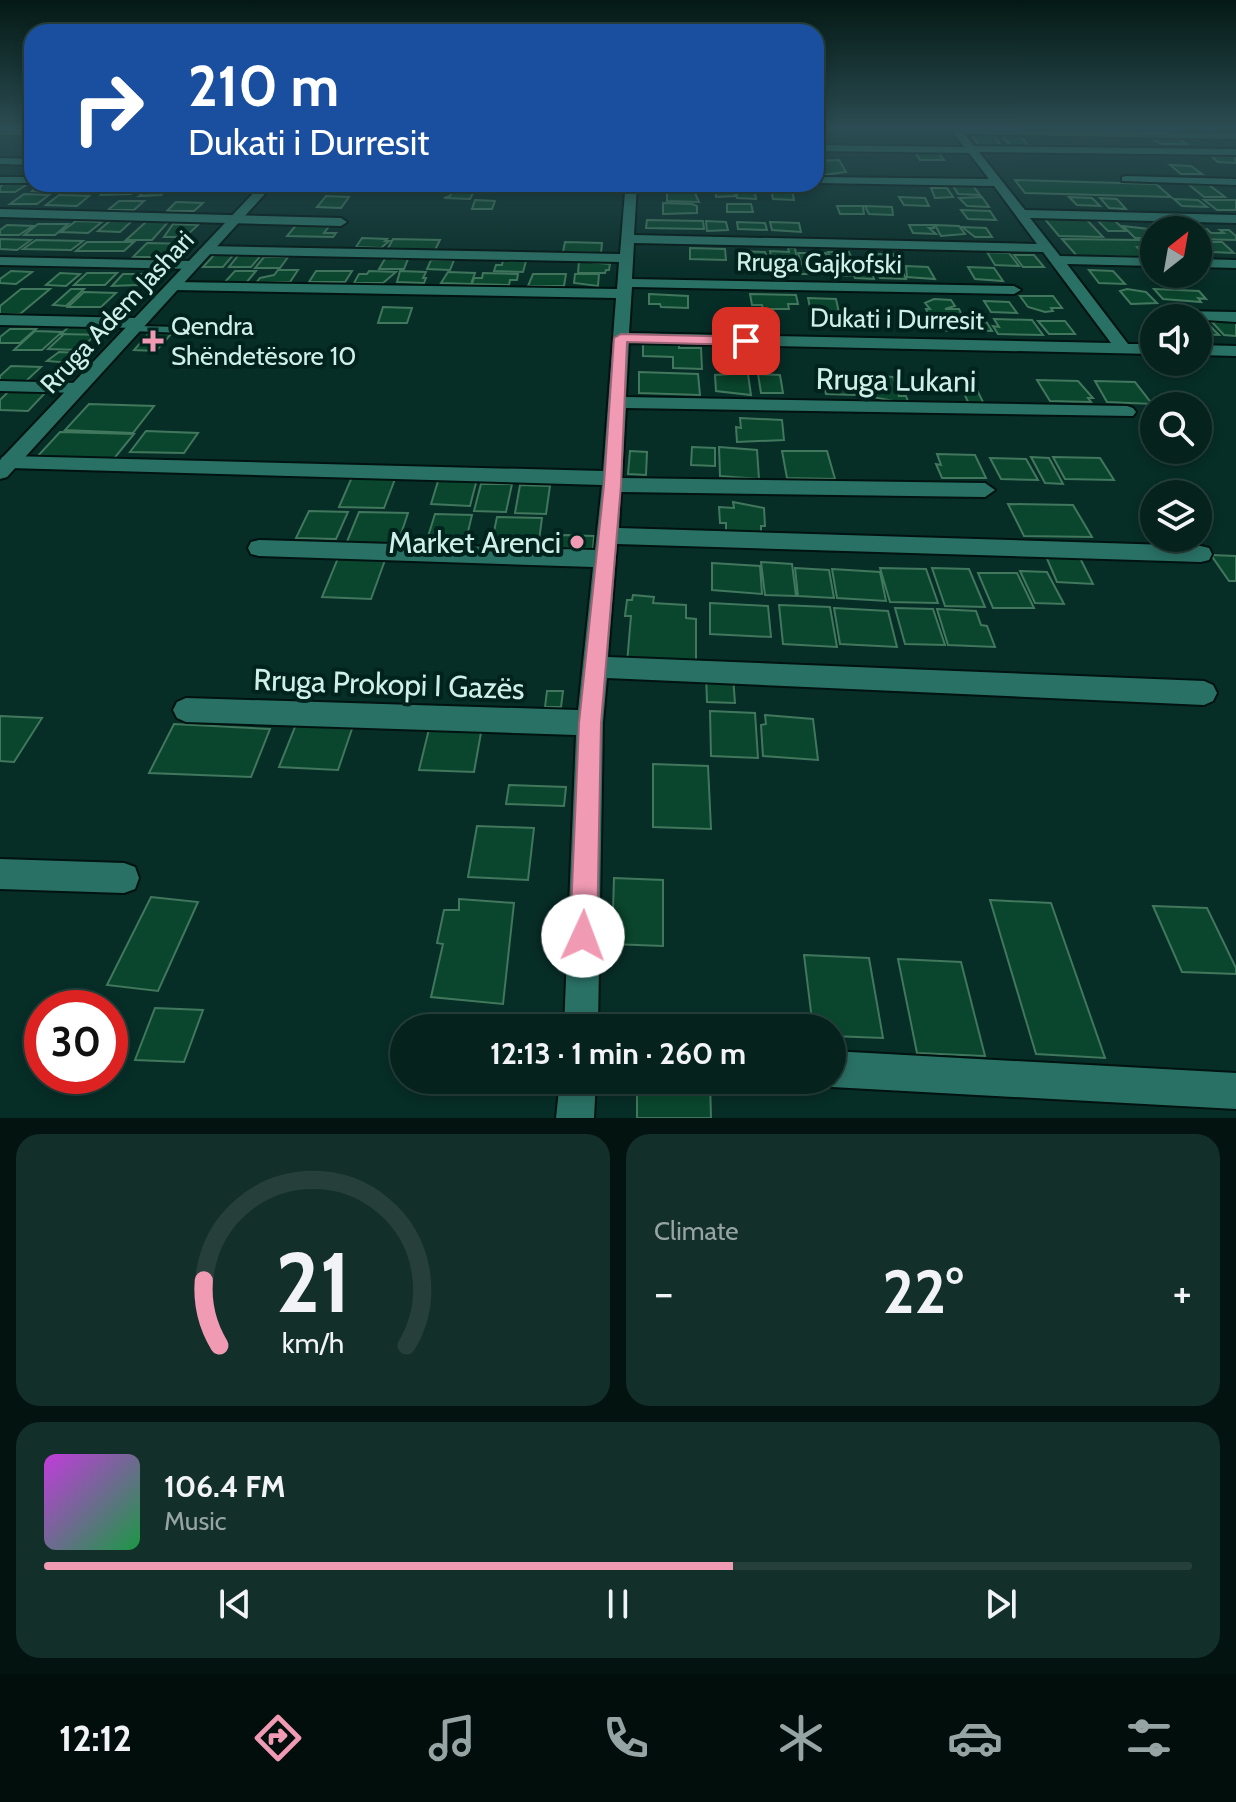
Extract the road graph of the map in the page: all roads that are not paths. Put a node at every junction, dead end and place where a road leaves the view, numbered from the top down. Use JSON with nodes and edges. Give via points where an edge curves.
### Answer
{"nodes":[{"id":1,"x":888,"y":181,"type":"edge"},
{"id":2,"x":1206,"y":181,"type":"edge"},
{"id":3,"x":1236,"y":182,"type":"edge"},
{"id":4,"x":999,"y":183,"type":"joint"},
{"id":5,"x":260,"y":192,"type":"edge"},
{"id":6,"x":631,"y":192,"type":"edge"},
{"id":7,"x":0,"y":213,"type":"edge"},
{"id":8,"x":1022,"y":214,"type":"junction"},
{"id":9,"x":1236,"y":219,"type":"edge"},
{"id":10,"x":234,"y":220,"type":"junction"},
{"id":11,"x":341,"y":222,"type":"dead end"},
{"id":12,"x":626,"y":248,"type":"junction"},
{"id":13,"x":206,"y":250,"type":"junction"},
{"id":14,"x":1052,"y":254,"type":"junction"},
{"id":15,"x":0,"y":261,"type":"edge"},
{"id":16,"x":1140,"y":261,"type":"edge"},
{"id":17,"x":1212,"y":263,"type":"edge"},
{"id":18,"x":1236,"y":264,"type":"edge"},
{"id":19,"x":192,"y":265,"type":"junction"},
{"id":20,"x":174,"y":286,"type":"junction"},
{"id":21,"x":623,"y":288,"type":"junction"},
{"id":22,"x":1014,"y":290,"type":"dead end"},
{"id":23,"x":1212,"y":317,"type":"edge"},
{"id":24,"x":1236,"y":317,"type":"edge"},
{"id":25,"x":0,"y":320,"type":"edge"},
{"id":26,"x":136,"y":326,"type":"junction"},
{"id":27,"x":183,"y":330,"type":"dead end"},
{"id":28,"x":621,"y":338,"type":"junction"},
{"id":29,"x":1124,"y":349,"type":"junction"},
{"id":30,"x":1140,"y":349,"type":"edge"},
{"id":31,"x":1212,"y":350,"type":"edge"},
{"id":32,"x":1236,"y":351,"type":"edge"},
{"id":33,"x":0,"y":386,"type":"edge"},
{"id":34,"x":79,"y":388,"type":"junction"},
{"id":35,"x":617,"y":402,"type":"junction"},
{"id":36,"x":1127,"y":412,"type":"dead end"},
{"id":37,"x":2,"y":469,"type":"edge"},
{"id":38,"x":612,"y":481,"type":"junction"},
{"id":39,"x":985,"y":490,"type":"dead end"},
{"id":40,"x":259,"y":548,"type":"dead end"},
{"id":41,"x":604,"y":548,"type":"junction"},
{"id":42,"x":1201,"y":554,"type":"dead end"},
{"id":43,"x":595,"y":667,"type":"junction"},
{"id":44,"x":1204,"y":693,"type":"dead end"},
{"id":45,"x":186,"y":710,"type":"dead end"},
{"id":46,"x":590,"y":723,"type":"junction"},
{"id":47,"x":0,"y":874,"type":"edge"},
{"id":48,"x":124,"y":878,"type":"dead end"},
{"id":49,"x":581,"y":1014,"type":"edge"},
{"id":50,"x":846,"y":1070,"type":"edge"},
{"id":51,"x":1236,"y":1091,"type":"edge"},
{"id":52,"x":577,"y":1094,"type":"edge"},
{"id":53,"x":575,"y":1118,"type":"edge"}],
"edges":[{"from":1,"to":4,"type":"street"},
{"from":2,"to":3,"type":"street"},
{"from":4,"to":8,"type":"street"},
{"from":5,"to":10,"type":"street","name":"Rruga Adem Jashari"},
{"from":6,"to":12,"type":"street"},
{"from":7,"to":10,"type":"street"},
{"from":8,"to":9,"type":"street"},
{"from":8,"to":14,"type":"street"},
{"from":10,"to":11,"type":"street"},
{"from":10,"to":13,"type":"street","name":"Rruga Adem Jashari"},
{"from":12,"to":13,"type":"street"},
{"from":12,"to":14,"type":"street"},
{"from":12,"to":21,"type":"street"},
{"from":13,"to":19,"type":"street","name":"Rruga Adem Jashari"},
{"from":14,"to":16,"type":"street"},
{"from":14,"to":29,"type":"street"},
{"from":15,"to":19,"type":"street"},
{"from":17,"to":18,"type":"street"},
{"from":19,"to":20,"type":"street","name":"Rruga Adem Jashari"},
{"from":20,"to":21,"type":"street"},
{"from":20,"to":26,"type":"street","name":"Rruga Adem Jashari"},
{"from":21,"to":22,"type":"street","name":"Rruga Gajkofski"},
{"from":21,"to":28,"type":"street"},
{"from":23,"to":24,"type":"street"},
{"from":25,"to":26,"type":"street"},
{"from":26,"to":27,"type":"lane"},
{"from":26,"to":34,"type":"street","name":"Rruga Adem Jashari"},
{"from":28,"to":29,"type":"street","name":"Dukati i Durresit"},
{"from":28,"to":35,"type":"street"},
{"from":29,"to":30,"type":"street","name":"Dukati i Durresit"},
{"from":31,"to":32,"type":"street"},
{"from":33,"to":34,"type":"street"},
{"from":34,"to":37,"type":"street","name":"Rruga Adem Jashari"},
{"from":35,"to":36,"type":"street","name":"Rruga Lukani"},
{"from":35,"to":38,"type":"street"},
{"from":37,"to":38,"type":"street"},
{"from":38,"to":39,"type":"street"},
{"from":38,"to":41,"type":"street"},
{"from":40,"to":41,"type":"street"},
{"from":41,"to":42,"type":"street"},
{"from":41,"to":43,"type":"street"},
{"from":43,"to":44,"type":"street"},
{"from":43,"to":46,"type":"street"},
{"from":45,"to":46,"type":"street","name":"Rruga Prokopi I Gazës"},
{"from":46,"to":49,"type":"street"},
{"from":47,"to":48,"type":"street"},
{"from":50,"to":51,"type":"street"},
{"from":52,"to":53,"type":"street"}]}
